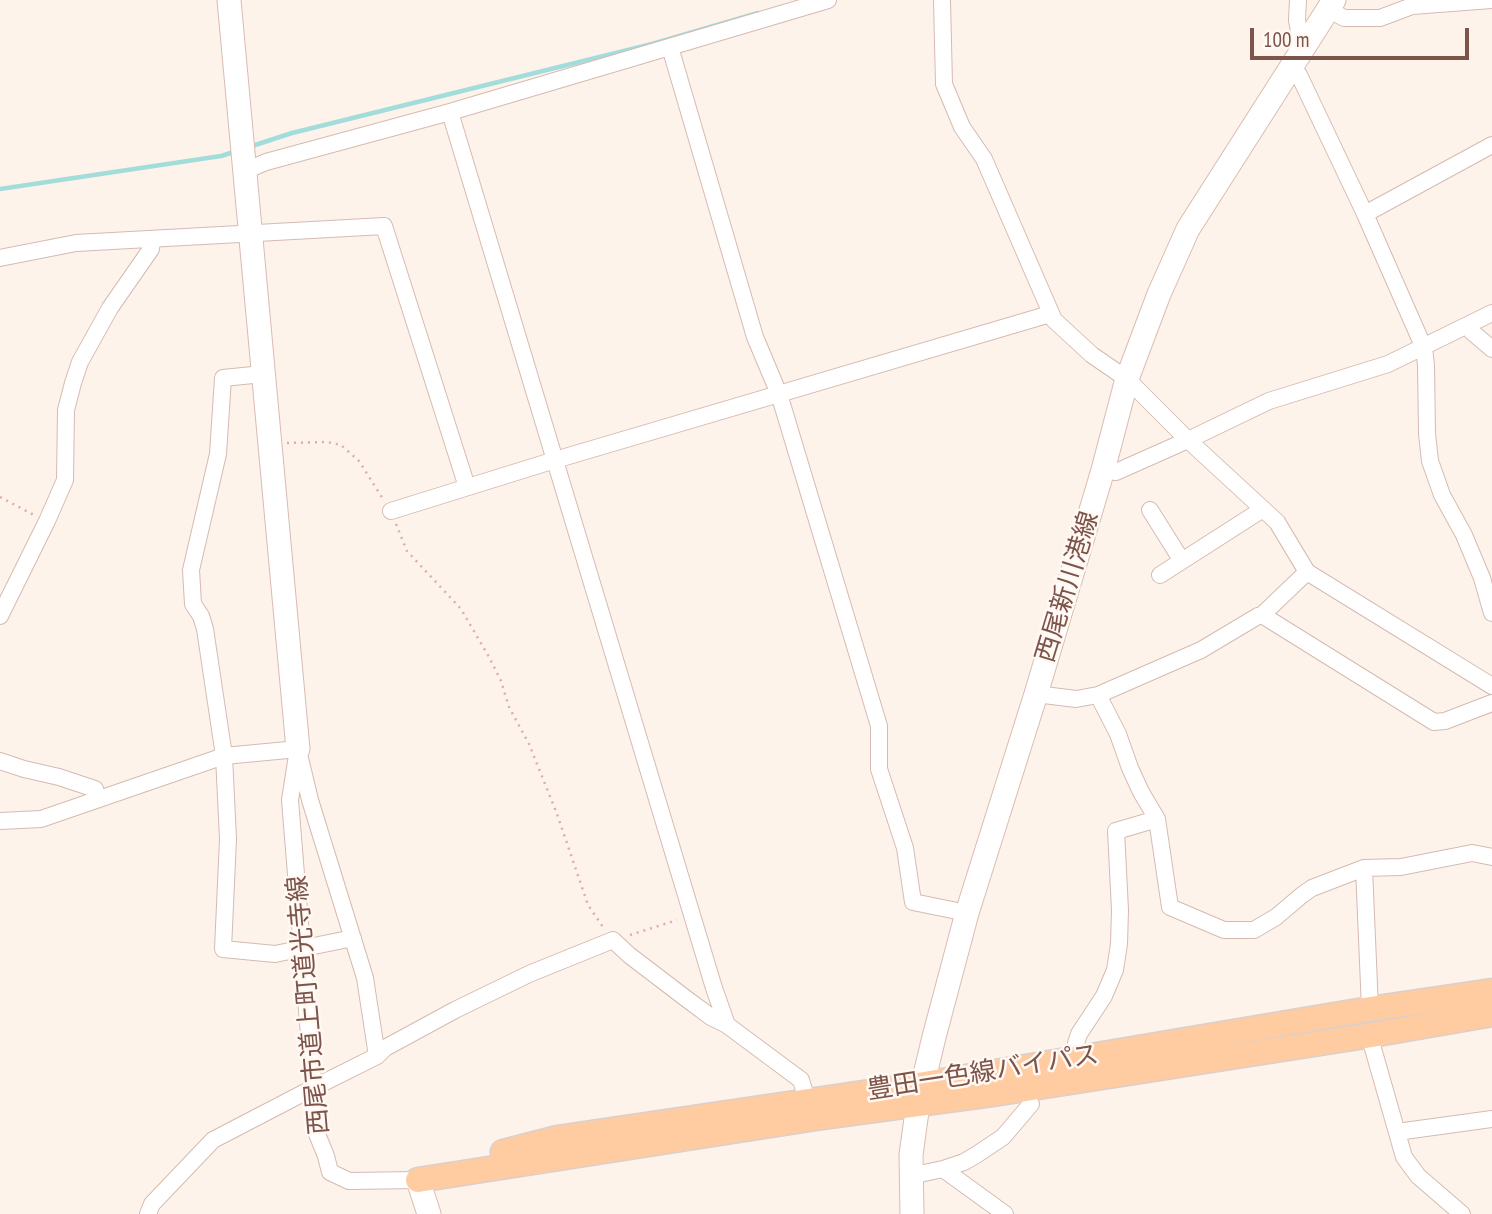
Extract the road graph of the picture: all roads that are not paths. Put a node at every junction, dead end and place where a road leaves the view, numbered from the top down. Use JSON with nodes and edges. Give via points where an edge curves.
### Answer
{"nodes":[{"id":1,"x":229,"y":0,"type":"edge"},
{"id":2,"x":828,"y":0,"type":"edge"},
{"id":3,"x":942,"y":0,"type":"edge"},
{"id":4,"x":1298,"y":0,"type":"edge"},
{"id":5,"x":1492,"y":0,"type":"edge"},
{"id":6,"x":1331,"y":5,"type":"edge"},
{"id":7,"x":670,"y":47,"type":"junction"},
{"id":8,"x":1297,"y":58,"type":"junction"},
{"id":9,"x":450,"y":112,"type":"junction"},
{"id":10,"x":1492,"y":145,"type":"edge"},
{"id":11,"x":243,"y":156,"type":"junction"},
{"id":12,"x":1365,"y":214,"type":"junction"},
{"id":13,"x":251,"y":232,"type":"junction"},
{"id":14,"x":152,"y":239,"type":"junction"},
{"id":15,"x":0,"y":258,"type":"edge"},
{"id":16,"x":1492,"y":313,"type":"edge"},
{"id":17,"x":1050,"y":314,"type":"junction"},
{"id":18,"x":1468,"y":326,"type":"junction"},
{"id":19,"x":1424,"y":348,"type":"junction"},
{"id":20,"x":1492,"y":349,"type":"edge"},
{"id":21,"x":263,"y":374,"type":"junction"},
{"id":22,"x":1127,"y":379,"type":"junction"},
{"id":23,"x":779,"y":394,"type":"junction"},
{"id":24,"x":1188,"y":440,"type":"junction"},
{"id":25,"x":555,"y":460,"type":"junction"},
{"id":26,"x":1103,"y":470,"type":"junction"},
{"id":27,"x":467,"y":487,"type":"junction"},
{"id":28,"x":1263,"y":509,"type":"junction"},
{"id":29,"x":1150,"y":510,"type":"dead end"},
{"id":30,"x":391,"y":511,"type":"road end"},
{"id":31,"x":1182,"y":561,"type":"junction"},
{"id":32,"x":1307,"y":572,"type":"junction"},
{"id":33,"x":1160,"y":575,"type":"dead end"},
{"id":34,"x":1492,"y":613,"type":"edge"},
{"id":35,"x":1262,"y":615,"type":"junction"},
{"id":36,"x":0,"y":616,"type":"edge"},
{"id":37,"x":1492,"y":686,"type":"edge"},
{"id":38,"x":1037,"y":694,"type":"junction"},
{"id":39,"x":1098,"y":695,"type":"junction"},
{"id":40,"x":1492,"y":703,"type":"edge"},
{"id":41,"x":298,"y":748,"type":"junction"},
{"id":42,"x":224,"y":756,"type":"junction"},
{"id":43,"x":0,"y":761,"type":"edge"},
{"id":44,"x":98,"y":799,"type":"junction"},
{"id":45,"x":1157,"y":819,"type":"junction"},
{"id":46,"x":0,"y":821,"type":"edge"},
{"id":47,"x":1492,"y":857,"type":"edge"},
{"id":48,"x":1364,"y":868,"type":"junction"},
{"id":49,"x":967,"y":913,"type":"junction"},
{"id":50,"x":353,"y":938,"type":"junction"},
{"id":51,"x":302,"y":949,"type":"junction"},
{"id":52,"x":1492,"y":991,"type":"edge"},
{"id":53,"x":1370,"y":1009,"type":"junction"},
{"id":54,"x":1492,"y":1014,"type":"edge"},
{"id":55,"x":727,"y":1025,"type":"junction"},
{"id":56,"x":1372,"y":1035,"type":"junction"},
{"id":57,"x":377,"y":1056,"type":"junction"},
{"id":58,"x":1077,"y":1058,"type":"junction"},
{"id":59,"x":313,"y":1088,"type":"junction"},
{"id":60,"x":921,"y":1094,"type":"junction"},
{"id":61,"x":807,"y":1100,"type":"junction"},
{"id":62,"x":1031,"y":1104,"type":"dead end"},
{"id":63,"x":1492,"y":1119,"type":"edge"},
{"id":64,"x":1397,"y":1132,"type":"junction"},
{"id":65,"x":481,"y":1169,"type":"junction"},
{"id":66,"x":943,"y":1169,"type":"junction"},
{"id":67,"x":910,"y":1176,"type":"junction"},
{"id":68,"x":418,"y":1180,"type":"junction"},
{"id":69,"x":148,"y":1214,"type":"edge"},
{"id":70,"x":429,"y":1214,"type":"edge"},
{"id":71,"x":912,"y":1214,"type":"edge"},
{"id":72,"x":1005,"y":1214,"type":"edge"},
{"id":73,"x":1462,"y":1214,"type":"edge"}],
"edges":[{"from":1,"to":11,"type":"main road"},
{"from":2,"to":7,"type":"street"},
{"from":3,"to":17,"type":"street","via":[[944,84],[962,127],[984,159]]},
{"from":4,"to":8,"type":"street"},
{"from":5,"to":6,"type":"street","via":[[1412,6],[1380,18],[1344,18]]},
{"from":6,"to":8,"type":"main road","name":"西尾新川港線"},
{"from":7,"to":9,"type":"street"},
{"from":7,"to":23,"type":"street","via":[[755,337]]},
{"from":8,"to":12,"type":"street","via":[[1299,75]]},
{"from":8,"to":22,"type":"main road","name":"西尾新川港線","via":[[1188,229]]},
{"from":9,"to":11,"type":"street","via":[[267,162]]},
{"from":9,"to":25,"type":"street"},
{"from":10,"to":12,"type":"street"},
{"from":11,"to":13,"type":"main road"},
{"from":12,"to":19,"type":"street"},
{"from":13,"to":14,"type":"street"},
{"from":13,"to":21,"type":"main road"},
{"from":13,"to":27,"type":"street","via":[[384,226]]},
{"from":14,"to":15,"type":"street","via":[[76,243]]},
{"from":14,"to":36,"type":"street","via":[[151,249],[80,362],[66,410],[65,480]]},
{"from":16,"to":18,"type":"street"},
{"from":17,"to":22,"type":"street","via":[[1092,355]]},
{"from":17,"to":23,"type":"street"},
{"from":18,"to":19,"type":"street"},
{"from":18,"to":20,"type":"street"},
{"from":19,"to":24,"type":"street","via":[[1269,401]]},
{"from":19,"to":34,"type":"street","via":[[1430,461],[1482,578]]},
{"from":21,"to":41,"type":"main road"},
{"from":21,"to":42,"type":"street","via":[[223,378],[218,454],[191,570],[193,604],[205,629]]},
{"from":22,"to":24,"type":"street"},
{"from":22,"to":26,"type":"main road","name":"西尾新川港線"},
{"from":23,"to":25,"type":"street"},
{"from":23,"to":49,"type":"street","via":[[879,726],[879,769],[905,848],[913,902]]},
{"from":24,"to":26,"type":"street","via":[[1116,472]]},
{"from":24,"to":28,"type":"street"},
{"from":25,"to":27,"type":"street"},
{"from":25,"to":55,"type":"street"},
{"from":26,"to":38,"type":"main road","name":"西尾新川港線"},
{"from":27,"to":30,"type":"street"},
{"from":28,"to":31,"type":"street"},
{"from":28,"to":32,"type":"street","via":[[1277,522]]},
{"from":29,"to":31,"type":"street"},
{"from":31,"to":33,"type":"street"},
{"from":32,"to":35,"type":"street"},
{"from":32,"to":37,"type":"street"},
{"from":35,"to":39,"type":"street","via":[[1201,650]]},
{"from":35,"to":40,"type":"street","via":[[1434,722]]},
{"from":38,"to":39,"type":"street"},
{"from":38,"to":49,"type":"main road","name":"西尾新川港線"},
{"from":39,"to":45,"type":"street"},
{"from":41,"to":42,"type":"street"},
{"from":41,"to":50,"type":"street"},
{"from":41,"to":51,"type":"street","name":"西尾市道上町道光寺線","via":[[290,800]]},
{"from":42,"to":44,"type":"street"},
{"from":42,"to":51,"type":"street","via":[[228,839],[223,949],[275,954]]},
{"from":43,"to":44,"type":"street","via":[[95,789]]},
{"from":44,"to":46,"type":"street","via":[[41,819]]},
{"from":45,"to":48,"type":"street","via":[[1170,907],[1224,930],[1254,930],[1312,888]]},
{"from":45,"to":58,"type":"street","via":[[1116,831],[1120,910],[1115,970],[1079,1034]]},
{"from":47,"to":48,"type":"street","via":[[1472,853],[1401,867]]},
{"from":48,"to":53,"type":"street"},
{"from":49,"to":60,"type":"main road","name":"西尾新川港線"},
{"from":50,"to":51,"type":"street"},
{"from":50,"to":57,"type":"street","via":[[365,978]]},
{"from":51,"to":59,"type":"street","name":"西尾市道上町道光寺線"},
{"from":52,"to":53,"type":"main road","name":"豊田一色線バイパス"},
{"from":53,"to":58,"type":"main road","name":"豊田一色線バイパス"},
{"from":54,"to":56,"type":"main road","name":"豊田一色線バイパス"},
{"from":55,"to":57,"type":"street","via":[[613,940],[455,1010]]},
{"from":55,"to":61,"type":"street","via":[[801,1080]]},
{"from":56,"to":60,"type":"main road","name":"豊田一色線バイパス"},
{"from":56,"to":64,"type":"street"},
{"from":57,"to":59,"type":"street"},
{"from":58,"to":60,"type":"main road","name":"豊田一色線バイパス"},
{"from":59,"to":68,"type":"street","name":"西尾市道上町道光寺線","via":[[317,1134],[330,1172],[349,1181]]},
{"from":59,"to":69,"type":"street","via":[[213,1140],[152,1204]]},
{"from":60,"to":61,"type":"main road","name":"豊田一色線バイパス"},
{"from":60,"to":65,"type":"main road","name":"豊田一色線バイパス","via":[[803,1120]]},
{"from":60,"to":67,"type":"main road","name":"西尾新川港線"},
{"from":61,"to":65,"type":"main road","name":"豊田一色線バイパス","via":[[557,1138],[502,1152]]},
{"from":62,"to":66,"type":"street","via":[[1003,1137],[964,1162]]},
{"from":63,"to":64,"type":"street"},
{"from":64,"to":73,"type":"street","via":[[1404,1157],[1418,1176]]},
{"from":65,"to":68,"type":"main road","name":"豊田一色線バイパス"},
{"from":66,"to":67,"type":"street"},
{"from":66,"to":72,"type":"street"},
{"from":67,"to":71,"type":"main road","name":"西尾新川港線"},
{"from":68,"to":70,"type":"main road"}]}
